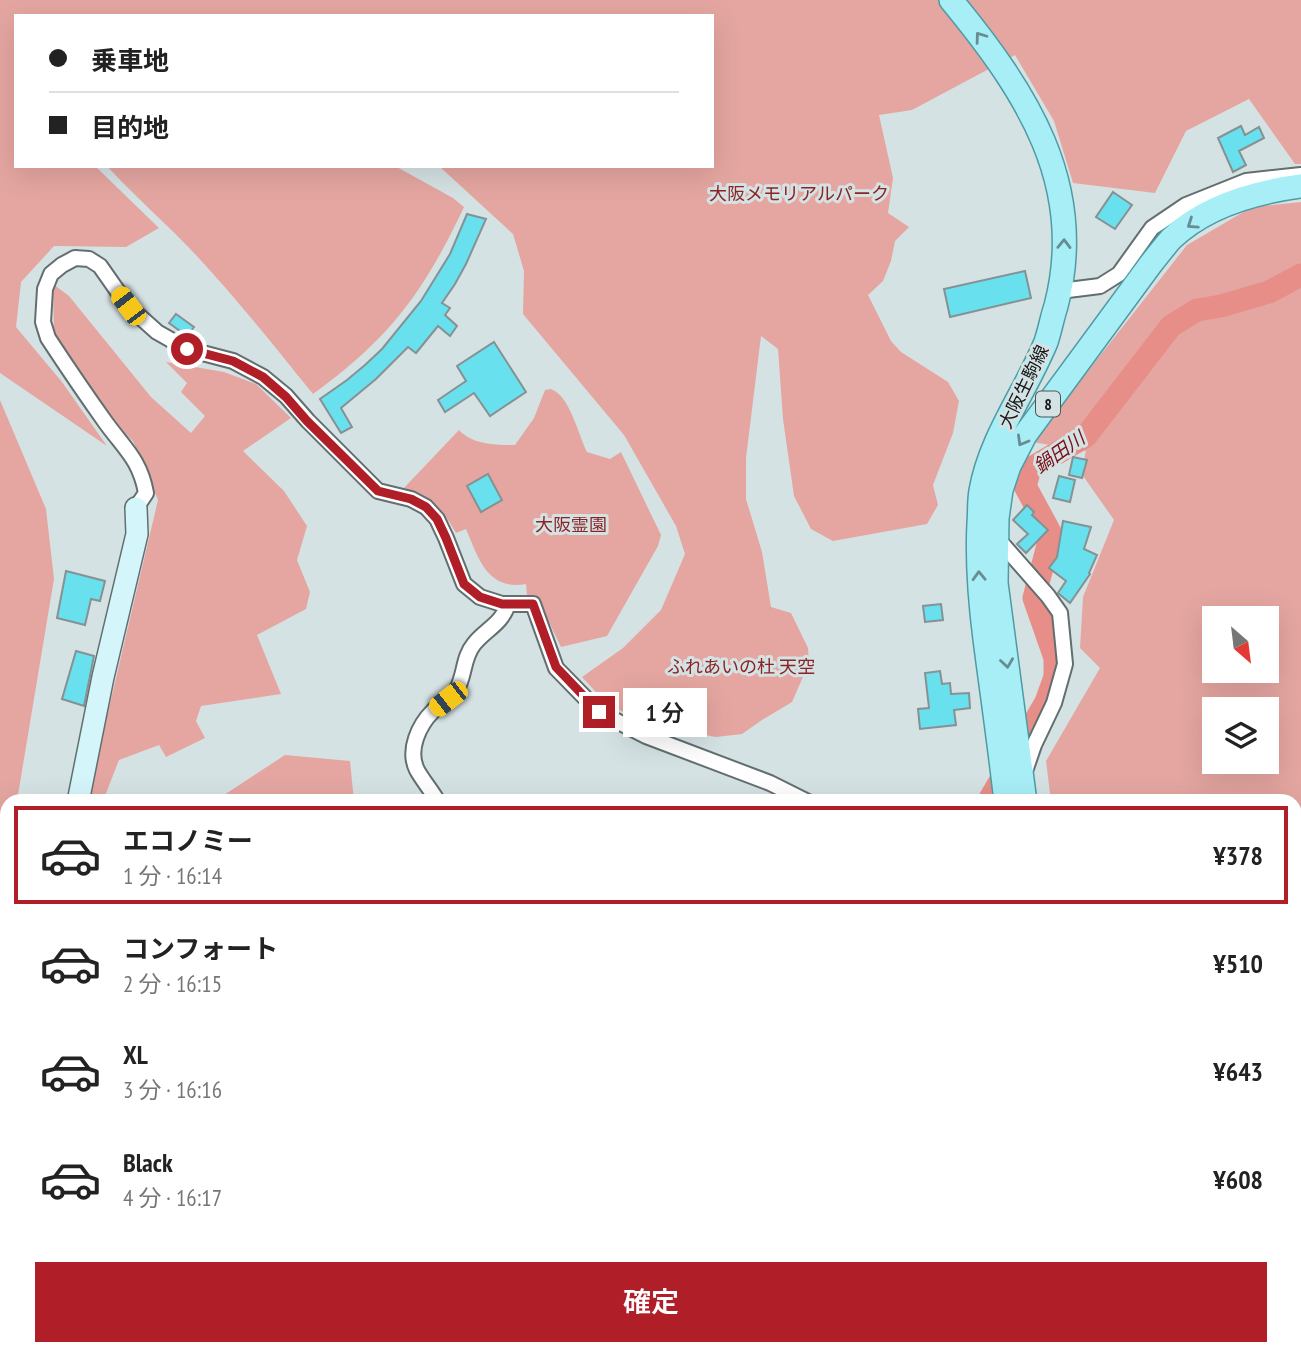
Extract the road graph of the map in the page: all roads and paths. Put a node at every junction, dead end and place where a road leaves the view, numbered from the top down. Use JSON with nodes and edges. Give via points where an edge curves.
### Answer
{"nodes":[{"id":1,"x":951,"y":0,"type":"edge"},
{"id":2,"x":1301,"y":175,"type":"edge"},
{"id":3,"x":1301,"y":186,"type":"edge"},
{"id":4,"x":1060,"y":290,"type":"junction"},
{"id":5,"x":136,"y":508,"type":"joint"},
{"id":6,"x":996,"y":537,"type":"junction"},
{"id":7,"x":508,"y":604,"type":"junction"},
{"id":8,"x":1013,"y":783,"type":"edge"},
{"id":9,"x":80,"y":794,"type":"edge"},
{"id":10,"x":433,"y":794,"type":"edge"},
{"id":11,"x":792,"y":794,"type":"edge"}],
"edges":[{"from":4,"to":1,"type":"main road","name":"大阪生駒線","number":"8","one_way":true,"via":[[1065,229],[1048,150],[1001,65]]},
{"from":2,"to":4,"type":"street","via":[[1246,181],[1186,205],[1152,228],[1119,274],[1100,286]]},
{"from":3,"to":6,"type":"main road","name":"大阪生駒線","number":"8","one_way":true,"via":[[1220,207],[1171,239],[1025,435],[1001,489]]},
{"from":8,"to":4,"type":"main road","name":"大阪生駒線","number":"8","one_way":true,"via":[[980,595],[981,492],[993,451],[1046,340]]},
{"from":5,"to":7,"type":"street","via":[[146,493],[143,477],[48,338],[43,322],[45,289],[51,275],[75,258],[89,259],[100,267],[128,306],[157,332],[187,349],[233,361],[263,377],[378,491],[426,507],[437,519],[464,584],[480,597]]},
{"from":5,"to":9,"type":"street","via":[[136,534]]},
{"from":6,"to":8,"type":"main road","name":"大阪生駒線","number":"8","one_way":true,"via":[[996,583],[1018,738]]},
{"from":6,"to":8,"type":"street","via":[[1060,613],[1065,664],[1054,703]]},
{"from":7,"to":10,"type":"street","via":[[505,614],[467,654],[456,691],[434,710],[418,735],[414,761]]},
{"from":7,"to":11,"type":"street","via":[[533,604],[556,667],[599,712],[646,736]]}]}
